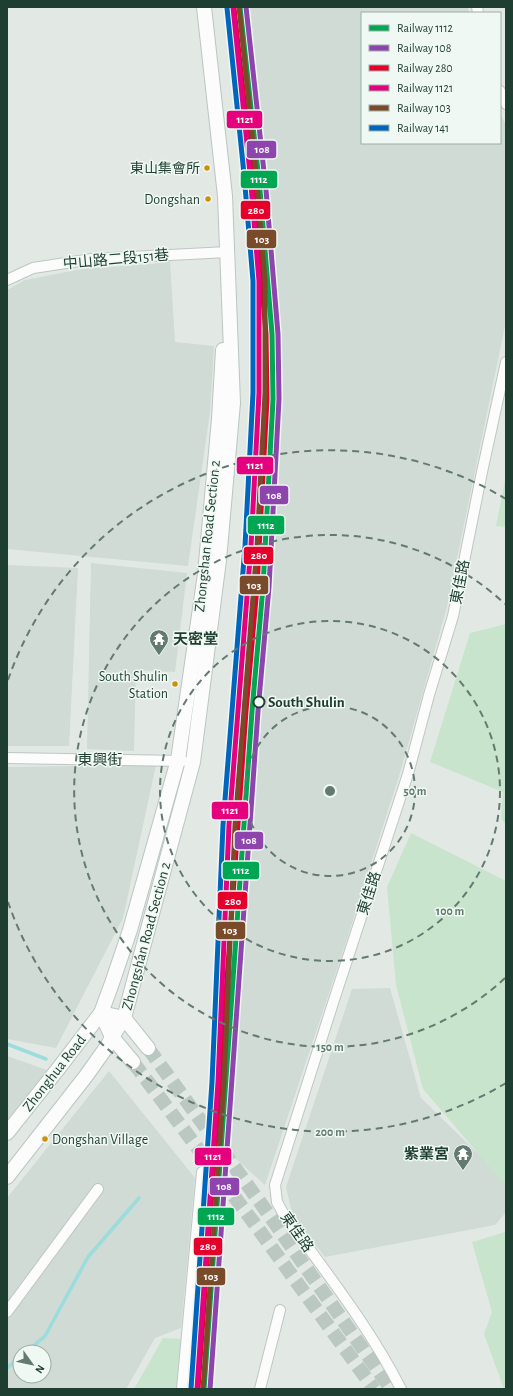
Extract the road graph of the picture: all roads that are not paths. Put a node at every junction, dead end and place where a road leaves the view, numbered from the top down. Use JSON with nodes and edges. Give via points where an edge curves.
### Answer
{"nodes":[{"id":1,"x":204,"y":7,"type":"edge"},
{"id":2,"x":501,"y":93,"type":"edge"},
{"id":3,"x":506,"y":104,"type":"edge"},
{"id":4,"x":228,"y":252,"type":"junction"},
{"id":5,"x":7,"y":280,"type":"edge"},
{"id":6,"x":506,"y":362,"type":"edge"},
{"id":7,"x":7,"y":758,"type":"edge"},
{"id":8,"x":178,"y":760,"type":"junction"},
{"id":9,"x":193,"y":762,"type":"junction"},
{"id":10,"x":101,"y":1013,"type":"junction"},
{"id":11,"x":124,"y":1018,"type":"junction"},
{"id":12,"x":112,"y":1037,"type":"junction"},
{"id":13,"x":148,"y":1048,"type":"tunnel mouth"},
{"id":14,"x":133,"y":1062,"type":"tunnel mouth"},
{"id":15,"x":7,"y":1133,"type":"edge"},
{"id":16,"x":202,"y":1172,"type":"dead end"},
{"id":17,"x":7,"y":1176,"type":"edge"},
{"id":18,"x":98,"y":1189,"type":"dead end"},
{"id":19,"x":280,"y":1310,"type":"dead end"},
{"id":20,"x":7,"y":1312,"type":"edge"},
{"id":21,"x":182,"y":1389,"type":"edge"},
{"id":22,"x":260,"y":1389,"type":"edge"},
{"id":23,"x":401,"y":1389,"type":"edge"}],
"edges":[{"from":1,"to":4,"type":"main road","name":"Zhongshan Road Section 2","via":[[225,196]]},
{"from":2,"to":3,"type":"street"},
{"from":4,"to":5,"type":"street","name":"中山路二段151巷","via":[[92,260],[34,268]]},
{"from":4,"to":8,"type":"main road","name":"Zhongshan Road Section 2","via":[[219,419],[205,566]]},
{"from":4,"to":9,"type":"main road","name":"Zhongshan Road Section 2","via":[[233,403],[218,560]]},
{"from":6,"to":23,"type":"street","name":"東佳路","via":[[453,616],[408,774],[275,1186],[277,1202],[283,1214],[367,1331]]},
{"from":7,"to":8,"type":"street","name":"東興街"},
{"from":8,"to":9,"type":"street","name":"東興街"},
{"from":8,"to":10,"type":"main road","name":"Zhongshan Road Section 2","via":[[130,930]]},
{"from":9,"to":11,"type":"main road","name":"Zhongshan Road Section 2"},
{"from":10,"to":11,"type":"main road"},
{"from":10,"to":12,"type":"main road","name":"Zhongshan Road Section 2"},
{"from":10,"to":15,"type":"main road","name":"Zhonghua Road"},
{"from":11,"to":12,"type":"main road","name":"Zhongshan Road Section 2"},
{"from":11,"to":13,"type":"main road"},
{"from":12,"to":14,"type":"main road"},
{"from":12,"to":17,"type":"main road","name":"Zhonghua Road","via":[[86,1076]]},
{"from":16,"to":21,"type":"street"},
{"from":18,"to":20,"type":"street"},
{"from":19,"to":22,"type":"street"}]}
